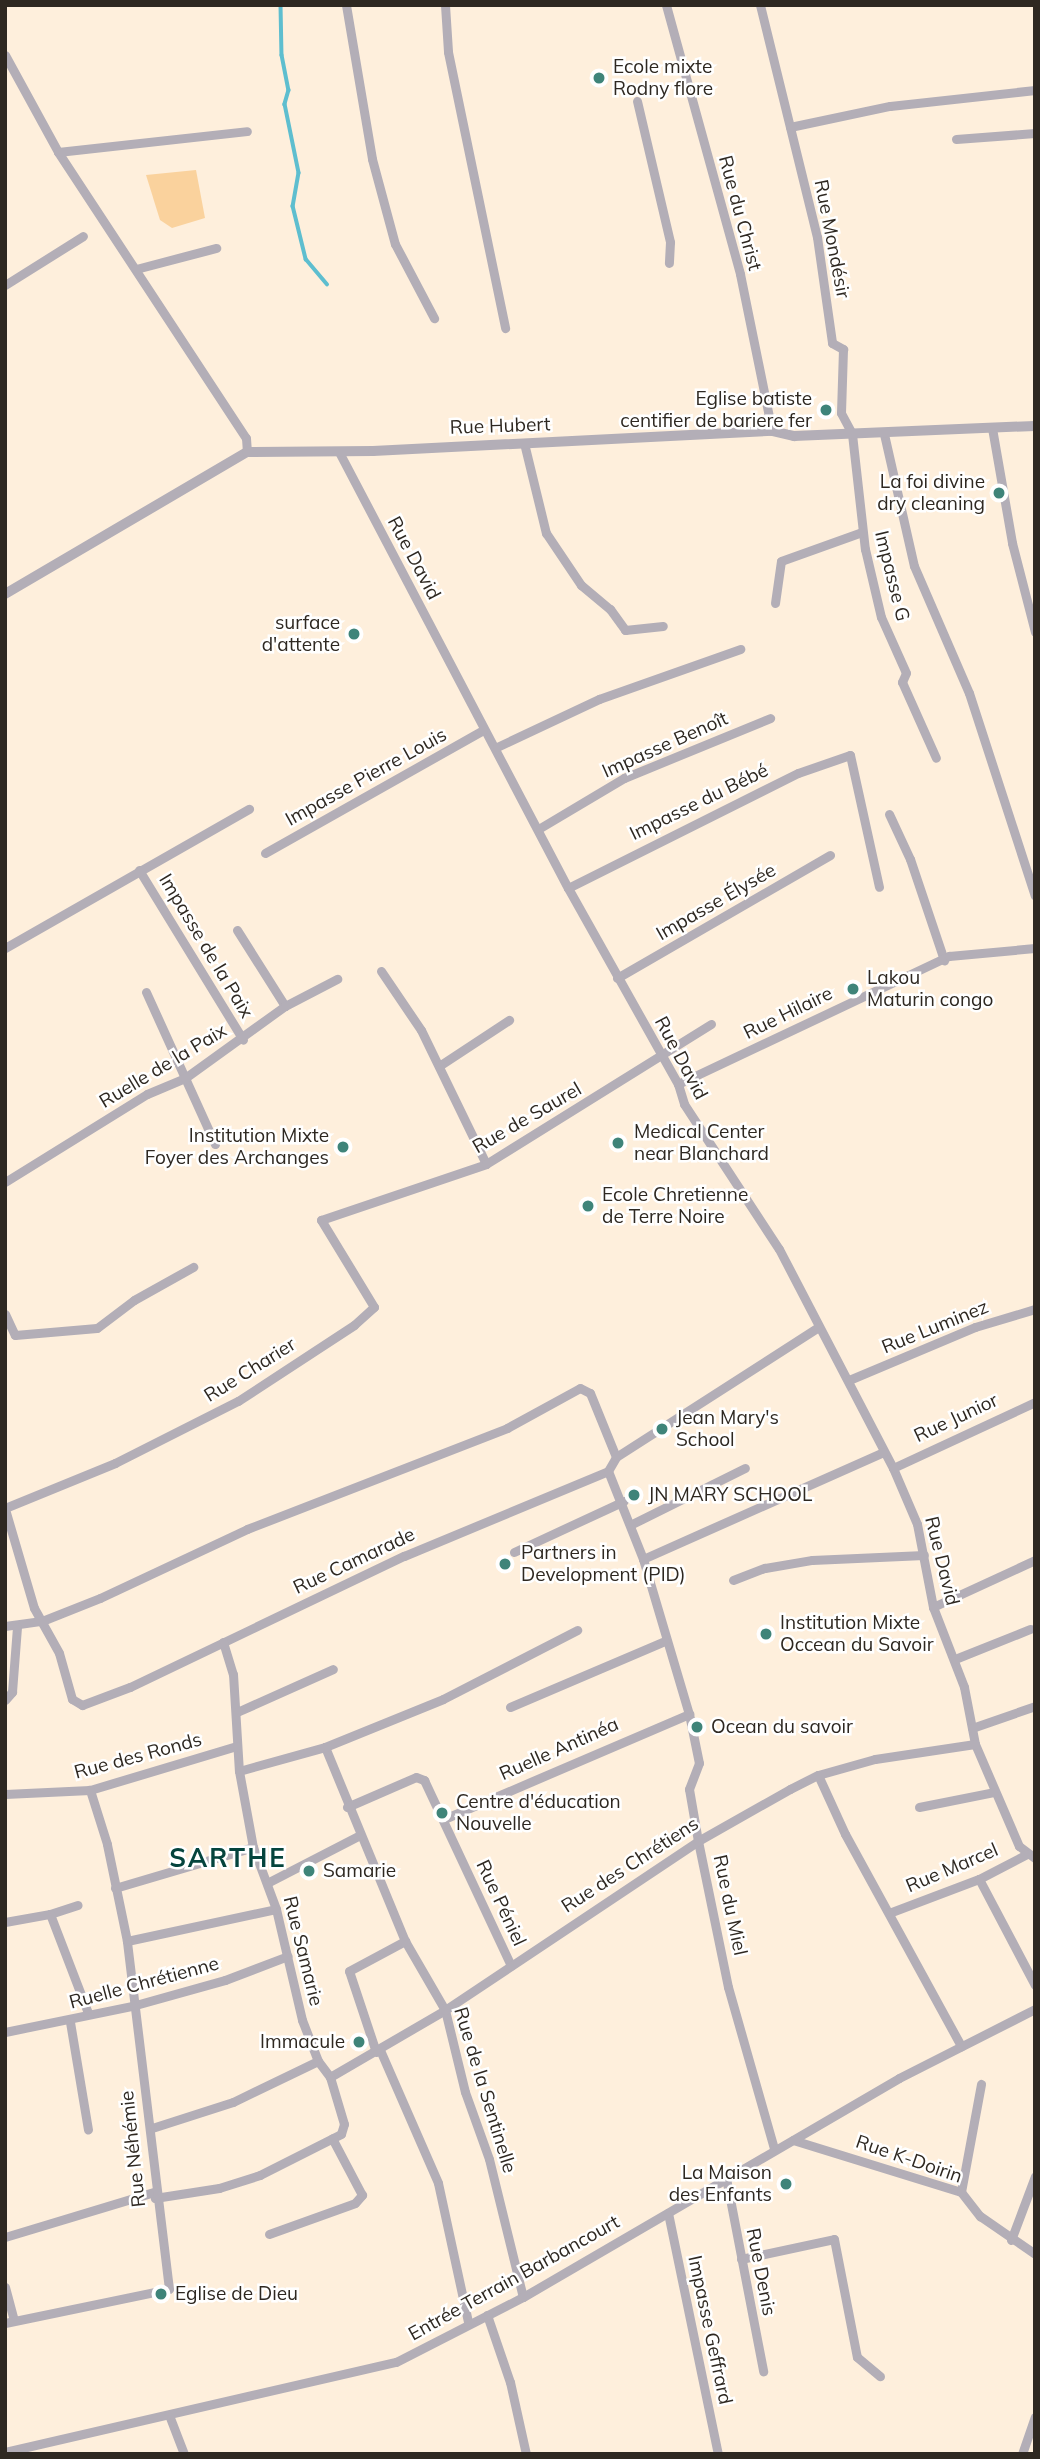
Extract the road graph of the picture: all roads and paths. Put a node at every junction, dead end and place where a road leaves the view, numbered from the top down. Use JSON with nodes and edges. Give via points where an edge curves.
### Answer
{"nodes":[{"id":1,"x":346,"y":5,"type":"edge"},
{"id":2,"x":445,"y":5,"type":"edge"},
{"id":3,"x":666,"y":5,"type":"edge"},
{"id":4,"x":760,"y":5,"type":"edge"},
{"id":5,"x":5,"y":55,"type":"edge"},
{"id":6,"x":1035,"y":90,"type":"edge"},
{"id":7,"x":637,"y":101,"type":"dead end"},
{"id":8,"x":790,"y":127,"type":"junction"},
{"id":9,"x":247,"y":131,"type":"dead end"},
{"id":10,"x":1035,"y":133,"type":"edge"},
{"id":11,"x":956,"y":139,"type":"dead end"},
{"id":12,"x":58,"y":152,"type":"junction"},
{"id":13,"x":83,"y":236,"type":"dead end"},
{"id":14,"x":216,"y":248,"type":"dead end"},
{"id":15,"x":669,"y":263,"type":"dead end"},
{"id":16,"x":136,"y":269,"type":"junction"},
{"id":17,"x":5,"y":285,"type":"edge"},
{"id":18,"x":434,"y":318,"type":"dead end"},
{"id":19,"x":505,"y":328,"type":"dead end"},
{"id":20,"x":1035,"y":426,"type":"edge"},
{"id":21,"x":992,"y":428,"type":"junction"},
{"id":22,"x":772,"y":431,"type":"junction"},
{"id":23,"x":852,"y":434,"type":"junction"},
{"id":24,"x":884,"y":434,"type":"junction"},
{"id":25,"x":524,"y":443,"type":"junction"},
{"id":26,"x":247,"y":452,"type":"junction"},
{"id":27,"x":339,"y":452,"type":"junction"},
{"id":28,"x":862,"y":533,"type":"junction"},
{"id":29,"x":5,"y":594,"type":"edge"},
{"id":30,"x":775,"y":603,"type":"dead end"},
{"id":31,"x":663,"y":626,"type":"dead end"},
{"id":32,"x":1035,"y":632,"type":"edge"},
{"id":33,"x":740,"y":649,"type":"dead end"},
{"id":34,"x":770,"y":718,"type":"dead end"},
{"id":35,"x":484,"y":730,"type":"junction"},
{"id":36,"x":497,"y":747,"type":"junction"},
{"id":37,"x":936,"y":758,"type":"dead end"},
{"id":38,"x":249,"y":809,"type":"dead end"},
{"id":39,"x":889,"y":814,"type":"dead end"},
{"id":40,"x":540,"y":828,"type":"junction"},
{"id":41,"x":265,"y":853,"type":"dead end"},
{"id":42,"x":830,"y":855,"type":"dead end"},
{"id":43,"x":139,"y":870,"type":"junction"},
{"id":44,"x":879,"y":887,"type":"dead end"},
{"id":45,"x":568,"y":888,"type":"junction"},
{"id":46,"x":1035,"y":896,"type":"edge"},
{"id":47,"x":237,"y":930,"type":"dead end"},
{"id":48,"x":5,"y":948,"type":"edge"},
{"id":49,"x":1035,"y":948,"type":"edge"},
{"id":50,"x":944,"y":960,"type":"junction"},
{"id":51,"x":381,"y":971,"type":"dead end"},
{"id":52,"x":337,"y":978,"type":"dead end"},
{"id":53,"x":617,"y":978,"type":"junction"},
{"id":54,"x":146,"y":992,"type":"dead end"},
{"id":55,"x":285,"y":1006,"type":"junction"},
{"id":56,"x":509,"y":1020,"type":"dead end"},
{"id":57,"x":711,"y":1024,"type":"dead end"},
{"id":58,"x":243,"y":1040,"type":"junction"},
{"id":59,"x":662,"y":1057,"type":"junction"},
{"id":60,"x":439,"y":1066,"type":"junction"},
{"id":61,"x":184,"y":1078,"type":"junction"},
{"id":62,"x":678,"y":1084,"type":"junction"},
{"id":63,"x":215,"y":1144,"type":"dead end"},
{"id":64,"x":486,"y":1164,"type":"junction"},
{"id":65,"x":5,"y":1182,"type":"edge"},
{"id":66,"x":321,"y":1220,"type":"joint"},
{"id":67,"x":192,"y":1267,"type":"dead end"},
{"id":68,"x":1035,"y":1309,"type":"edge"},
{"id":69,"x":5,"y":1314,"type":"edge"},
{"id":70,"x":817,"y":1328,"type":"junction"},
{"id":71,"x":849,"y":1380,"type":"junction"},
{"id":72,"x":1035,"y":1402,"type":"edge"},
{"id":73,"x":883,"y":1452,"type":"junction"},
{"id":74,"x":616,"y":1457,"type":"junction"},
{"id":75,"x":745,"y":1468,"type":"dead end"},
{"id":76,"x":893,"y":1468,"type":"junction"},
{"id":77,"x":608,"y":1471,"type":"junction"},
{"id":78,"x":624,"y":1501,"type":"junction"},
{"id":79,"x":5,"y":1508,"type":"edge"},
{"id":80,"x":632,"y":1524,"type":"junction"},
{"id":81,"x":514,"y":1552,"type":"dead end"},
{"id":82,"x":924,"y":1555,"type":"junction"},
{"id":83,"x":643,"y":1559,"type":"junction"},
{"id":84,"x":1035,"y":1560,"type":"edge"},
{"id":85,"x":733,"y":1580,"type":"dead end"},
{"id":86,"x":933,"y":1607,"type":"junction"},
{"id":87,"x":42,"y":1621,"type":"junction"},
{"id":88,"x":5,"y":1626,"type":"edge"},
{"id":89,"x":17,"y":1627,"type":"junction"},
{"id":90,"x":1030,"y":1629,"type":"dead end"},
{"id":91,"x":577,"y":1630,"type":"dead end"},
{"id":92,"x":666,"y":1641,"type":"junction"},
{"id":93,"x":223,"y":1642,"type":"junction"},
{"id":94,"x":955,"y":1659,"type":"junction"},
{"id":95,"x":334,"y":1669,"type":"dead end"},
{"id":96,"x":5,"y":1700,"type":"edge"},
{"id":97,"x":1035,"y":1706,"type":"edge"},
{"id":98,"x":510,"y":1707,"type":"dead end"},
{"id":99,"x":237,"y":1712,"type":"junction"},
{"id":100,"x":690,"y":1714,"type":"junction"},
{"id":101,"x":972,"y":1728,"type":"junction"},
{"id":102,"x":975,"y":1744,"type":"junction"},
{"id":103,"x":237,"y":1746,"type":"junction"},
{"id":104,"x":325,"y":1747,"type":"junction"},
{"id":105,"x":239,"y":1772,"type":"junction"},
{"id":106,"x":818,"y":1775,"type":"junction"},
{"id":107,"x":90,"y":1790,"type":"junction"},
{"id":108,"x":994,"y":1792,"type":"junction"},
{"id":109,"x":5,"y":1794,"type":"edge"},
{"id":110,"x":347,"y":1807,"type":"junction"},
{"id":111,"x":919,"y":1807,"type":"dead end"},
{"id":112,"x":444,"y":1819,"type":"junction"},
{"id":113,"x":358,"y":1836,"type":"junction"},
{"id":114,"x":698,"y":1841,"type":"junction"},
{"id":115,"x":253,"y":1847,"type":"junction"},
{"id":116,"x":1031,"y":1856,"type":"edge"},
{"id":117,"x":979,"y":1879,"type":"junction"},
{"id":118,"x":267,"y":1882,"type":"junction"},
{"id":119,"x":115,"y":1888,"type":"junction"},
{"id":120,"x":78,"y":1905,"type":"dead end"},
{"id":121,"x":276,"y":1909,"type":"junction"},
{"id":122,"x":889,"y":1913,"type":"junction"},
{"id":123,"x":50,"y":1914,"type":"junction"},
{"id":124,"x":5,"y":1922,"type":"edge"},
{"id":125,"x":127,"y":1941,"type":"junction"},
{"id":126,"x":405,"y":1941,"type":"junction"},
{"id":127,"x":288,"y":1956,"type":"junction"},
{"id":128,"x":511,"y":1966,"type":"junction"},
{"id":129,"x":1035,"y":1985,"type":"edge"},
{"id":130,"x":132,"y":2006,"type":"junction"},
{"id":131,"x":1035,"y":2009,"type":"edge"},
{"id":132,"x":444,"y":2010,"type":"junction"},
{"id":133,"x":88,"y":2013,"type":"junction"},
{"id":134,"x":70,"y":2022,"type":"junction"},
{"id":135,"x":5,"y":2032,"type":"edge"},
{"id":136,"x":961,"y":2046,"type":"junction"},
{"id":137,"x":378,"y":2051,"type":"junction"},
{"id":138,"x":318,"y":2061,"type":"junction"},
{"id":139,"x":330,"y":2077,"type":"junction"},
{"id":140,"x":981,"y":2084,"type":"dead end"},
{"id":141,"x":152,"y":2128,"type":"junction"},
{"id":142,"x":88,"y":2129,"type":"dead end"},
{"id":143,"x":332,"y":2138,"type":"junction"},
{"id":144,"x":793,"y":2140,"type":"junction"},
{"id":145,"x":774,"y":2148,"type":"junction"},
{"id":146,"x":1035,"y":2176,"type":"edge"},
{"id":147,"x":726,"y":2178,"type":"junction"},
{"id":148,"x":961,"y":2192,"type":"junction"},
{"id":149,"x":155,"y":2195,"type":"junction"},
{"id":150,"x":668,"y":2213,"type":"junction"},
{"id":151,"x":269,"y":2234,"type":"dead end"},
{"id":152,"x":5,"y":2237,"type":"edge"},
{"id":153,"x":1011,"y":2239,"type":"junction"},
{"id":154,"x":1035,"y":2254,"type":"edge"},
{"id":155,"x":741,"y":2259,"type":"junction"},
{"id":156,"x":5,"y":2287,"type":"edge"},
{"id":157,"x":523,"y":2297,"type":"junction"},
{"id":158,"x":487,"y":2315,"type":"junction"},
{"id":159,"x":9,"y":2321,"type":"edge"},
{"id":160,"x":468,"y":2322,"type":"junction"},
{"id":161,"x":763,"y":2371,"type":"dead end"},
{"id":162,"x":880,"y":2376,"type":"dead end"},
{"id":163,"x":169,"y":2415,"type":"junction"},
{"id":164,"x":1035,"y":2417,"type":"edge"},
{"id":165,"x":5,"y":2452,"type":"edge"},
{"id":166,"x":184,"y":2454,"type":"edge"},
{"id":167,"x":526,"y":2454,"type":"edge"},
{"id":168,"x":718,"y":2454,"type":"edge"},
{"id":169,"x":1022,"y":2454,"type":"edge"}],
"edges":[{"from":1,"to":18,"type":"street","via":[[372,159],[395,244]]},
{"from":2,"to":19,"type":"street","via":[[448,52]]},
{"from":3,"to":22,"type":"street","name":"Rue du Christ","via":[[740,274]]},
{"from":4,"to":8,"type":"street"},
{"from":5,"to":12,"type":"street"},
{"from":6,"to":8,"type":"street","via":[[890,106]]},
{"from":7,"to":15,"type":"street","via":[[670,242]]},
{"from":8,"to":23,"type":"street","name":"Rue Mondésir","via":[[827,281],[832,343],[843,349],[841,413]]},
{"from":9,"to":12,"type":"street"},
{"from":10,"to":11,"type":"street"},
{"from":12,"to":16,"type":"street"},
{"from":13,"to":17,"type":"street"},
{"from":14,"to":16,"type":"street"},
{"from":16,"to":26,"type":"street","via":[[246,438]]},
{"from":20,"to":21,"type":"street","name":"Rue Hubert"},
{"from":21,"to":24,"type":"street","name":"Rue Hubert"},
{"from":21,"to":32,"type":"street"},
{"from":22,"to":23,"type":"street","name":"Rue Hubert","via":[[794,436]]},
{"from":22,"to":25,"type":"street","name":"Rue Hubert"},
{"from":23,"to":24,"type":"street","name":"Rue Hubert"},
{"from":23,"to":28,"type":"street","name":"Impasse G"},
{"from":24,"to":46,"type":"street","via":[[914,566],[970,693]]},
{"from":25,"to":27,"type":"street","name":"Rue Hubert"},
{"from":25,"to":31,"type":"street","via":[[546,533],[581,585],[610,609],[625,630]]},
{"from":26,"to":27,"type":"street","name":"Rue Hubert"},
{"from":26,"to":29,"type":"street"},
{"from":27,"to":35,"type":"street","name":"Rue David"},
{"from":28,"to":30,"type":"street","via":[[781,561]]},
{"from":28,"to":37,"type":"street","name":"Impasse G","via":[[881,617],[906,673],[902,682]]},
{"from":33,"to":36,"type":"street","via":[[599,699]]},
{"from":34,"to":40,"type":"street","name":"Impasse Benoît","via":[[624,778]]},
{"from":35,"to":36,"type":"street","name":"Rue David"},
{"from":35,"to":41,"type":"street","name":"Impasse Pierre Louis"},
{"from":36,"to":40,"type":"street","name":"Rue David"},
{"from":38,"to":43,"type":"street"},
{"from":39,"to":50,"type":"street","via":[[910,859]]},
{"from":40,"to":45,"type":"street","name":"Rue David"},
{"from":42,"to":53,"type":"street","name":"Impasse Élysée"},
{"from":43,"to":48,"type":"street"},
{"from":43,"to":58,"type":"street","name":"Impasse de la Paix"},
{"from":44,"to":45,"type":"street","name":"Impasse du Bébé","via":[[850,755],[799,773]]},
{"from":45,"to":53,"type":"street","name":"Rue David"},
{"from":47,"to":55,"type":"street"},
{"from":49,"to":50,"type":"street","name":"Rue Hilaire"},
{"from":50,"to":62,"type":"street","name":"Rue Hilaire"},
{"from":51,"to":60,"type":"street"},
{"from":52,"to":55,"type":"street","name":"Ruelle de la Paix"},
{"from":53,"to":59,"type":"street","name":"Rue David"},
{"from":54,"to":61,"type":"street"},
{"from":55,"to":58,"type":"street","name":"Ruelle de la Paix"},
{"from":56,"to":60,"type":"street"},
{"from":57,"to":59,"type":"street","name":"Rue de Saurel"},
{"from":58,"to":61,"type":"street","name":"Ruelle de la Paix"},
{"from":59,"to":62,"type":"street","name":"Rue David"},
{"from":59,"to":64,"type":"street","name":"Rue de Saurel"},
{"from":60,"to":64,"type":"street"},
{"from":61,"to":63,"type":"street"},
{"from":61,"to":65,"type":"street","name":"Ruelle de la Paix","via":[[147,1094]]},
{"from":62,"to":70,"type":"street","name":"Rue David","via":[[684,1104],[779,1249]]},
{"from":64,"to":66,"type":"street","name":"Rue de Saurel"},
{"from":66,"to":79,"type":"street","name":"Rue Charier","via":[[374,1307],[238,1402],[115,1463]]},
{"from":67,"to":69,"type":"street","via":[[134,1300],[97,1328],[16,1335]]},
{"from":68,"to":71,"type":"street","name":"Rue Luminez","via":[[975,1327]]},
{"from":70,"to":71,"type":"street","name":"Rue David"},
{"from":70,"to":74,"type":"street"},
{"from":71,"to":73,"type":"street","name":"Rue David"},
{"from":72,"to":76,"type":"street","name":"Rue Junior"},
{"from":73,"to":76,"type":"street","name":"Rue David"},
{"from":73,"to":83,"type":"street"},
{"from":74,"to":77,"type":"street"},
{"from":74,"to":87,"type":"street","via":[[590,1393],[580,1388],[507,1428],[247,1529]]},
{"from":75,"to":80,"type":"street"},
{"from":76,"to":82,"type":"street","name":"Rue David","via":[[917,1524]]},
{"from":77,"to":78,"type":"street","name":"Rue du Miel"},
{"from":77,"to":93,"type":"street","name":"Rue Camarade","via":[[404,1556]]},
{"from":78,"to":80,"type":"street","name":"Rue du Miel"},
{"from":78,"to":81,"type":"street"},
{"from":79,"to":87,"type":"street","name":"Rue Camarade","via":[[30,1599]]},
{"from":80,"to":83,"type":"street","name":"Rue du Miel"},
{"from":82,"to":85,"type":"street","via":[[812,1560],[765,1568]]},
{"from":82,"to":86,"type":"street","name":"Rue David"},
{"from":83,"to":92,"type":"street","name":"Rue du Miel"},
{"from":84,"to":86,"type":"street"},
{"from":86,"to":94,"type":"street","name":"Rue David"},
{"from":87,"to":89,"type":"street"},
{"from":87,"to":93,"type":"street","name":"Rue Camarade","via":[[59,1653],[72,1699],[82,1705]]},
{"from":88,"to":89,"type":"street"},
{"from":89,"to":96,"type":"street","via":[[12,1692]]},
{"from":90,"to":94,"type":"street"},
{"from":91,"to":104,"type":"street","via":[[443,1699]]},
{"from":92,"to":98,"type":"street"},
{"from":92,"to":100,"type":"street","name":"Rue du Miel"},
{"from":93,"to":99,"type":"street","name":"Rue Samarie"},
{"from":94,"to":101,"type":"street","name":"Rue David"},
{"from":95,"to":99,"type":"street"},
{"from":97,"to":101,"type":"street"},
{"from":99,"to":103,"type":"street","name":"Rue Samarie"},
{"from":100,"to":112,"type":"street","name":"Ruelle Antinéa"},
{"from":100,"to":114,"type":"street","name":"Rue du Miel","via":[[699,1763],[689,1789]]},
{"from":101,"to":102,"type":"street","name":"Rue David"},
{"from":102,"to":106,"type":"street","name":"Rue des Chrétiens","via":[[875,1759]]},
{"from":102,"to":108,"type":"street","name":"Rue David"},
{"from":103,"to":105,"type":"street","name":"Rue Samarie"},
{"from":103,"to":107,"type":"street","name":"Rue des Ronds"},
{"from":104,"to":105,"type":"street"},
{"from":104,"to":110,"type":"street","name":"Rue de la Sentinelle"},
{"from":105,"to":115,"type":"street","name":"Rue Samarie"},
{"from":106,"to":114,"type":"street","name":"Rue des Chrétiens"},
{"from":106,"to":122,"type":"street"},
{"from":107,"to":109,"type":"street","name":"Rue des Ronds"},
{"from":107,"to":119,"type":"street","name":"Rue Néhémie"},
{"from":108,"to":111,"type":"street"},
{"from":108,"to":116,"type":"street","name":"Rue David","via":[[1019,1846]]},
{"from":110,"to":112,"type":"street","name":"Rue Péniel","via":[[419,1777]]},
{"from":110,"to":113,"type":"street","name":"Rue de la Sentinelle"},
{"from":112,"to":128,"type":"street","name":"Rue Péniel"},
{"from":113,"to":118,"type":"street"},
{"from":113,"to":126,"type":"street","name":"Rue de la Sentinelle"},
{"from":114,"to":128,"type":"street","name":"Rue des Chrétiens"},
{"from":114,"to":145,"type":"street","name":"Rue du Miel","via":[[728,1987]]},
{"from":115,"to":118,"type":"street","name":"Rue Samarie"},
{"from":115,"to":119,"type":"street"},
{"from":116,"to":117,"type":"street","name":"Rue Marcel"},
{"from":117,"to":122,"type":"street","name":"Rue Marcel"},
{"from":117,"to":129,"type":"street"},
{"from":118,"to":121,"type":"street","name":"Rue Samarie"},
{"from":119,"to":125,"type":"street","name":"Rue Néhémie"},
{"from":120,"to":123,"type":"street"},
{"from":121,"to":125,"type":"street"},
{"from":121,"to":127,"type":"street","name":"Rue Samarie"},
{"from":122,"to":136,"type":"street"},
{"from":123,"to":124,"type":"street"},
{"from":123,"to":133,"type":"street"},
{"from":125,"to":130,"type":"street","name":"Rue Néhémie"},
{"from":126,"to":132,"type":"street","name":"Rue de la Sentinelle"},
{"from":126,"to":137,"type":"street","via":[[349,1971]]},
{"from":127,"to":130,"type":"street","name":"Ruelle Chrétienne","via":[[225,1980]]},
{"from":127,"to":138,"type":"street","name":"Rue Samarie","via":[[302,2021]]},
{"from":128,"to":132,"type":"street","name":"Rue des Chrétiens"},
{"from":130,"to":133,"type":"street","name":"Ruelle Chrétienne"},
{"from":130,"to":141,"type":"street","name":"Rue Néhémie"},
{"from":131,"to":136,"type":"street","name":"Entrée Terrain Barbancourt"},
{"from":132,"to":137,"type":"street","name":"Rue des Chrétiens"},
{"from":132,"to":157,"type":"street","name":"Rue de la Sentinelle","via":[[465,2092],[489,2158]]},
{"from":133,"to":134,"type":"street","name":"Ruelle Chrétienne"},
{"from":134,"to":135,"type":"street","name":"Ruelle Chrétienne"},
{"from":134,"to":142,"type":"street"},
{"from":136,"to":144,"type":"street","name":"Entrée Terrain Barbancourt"},
{"from":137,"to":139,"type":"street","name":"Rue des Chrétiens"},
{"from":137,"to":160,"type":"street","via":[[438,2183]]},
{"from":138,"to":139,"type":"street","name":"Rue Samarie"},
{"from":138,"to":141,"type":"street","via":[[244,2098]]},
{"from":139,"to":143,"type":"street","via":[[344,2124],[341,2134]]},
{"from":140,"to":148,"type":"street"},
{"from":141,"to":149,"type":"street","name":"Rue Néhémie"},
{"from":143,"to":149,"type":"street","via":[[260,2175],[219,2189]]},
{"from":143,"to":151,"type":"street","via":[[362,2195],[355,2203]]},
{"from":144,"to":145,"type":"street","name":"Entrée Terrain Barbancourt"},
{"from":144,"to":148,"type":"street","name":"Rue K-Doirin"},
{"from":145,"to":147,"type":"street","name":"Entrée Terrain Barbancourt"},
{"from":146,"to":153,"type":"street"},
{"from":147,"to":150,"type":"street","name":"Entrée Terrain Barbancourt"},
{"from":147,"to":155,"type":"street","name":"Rue Denis"},
{"from":148,"to":153,"type":"street","name":"Rue K-Doirin","via":[[980,2216]]},
{"from":149,"to":152,"type":"street"},
{"from":149,"to":159,"type":"street","name":"Rue Néhémie","via":[[169,2289]]},
{"from":150,"to":157,"type":"street","name":"Entrée Terrain Barbancourt"},
{"from":150,"to":168,"type":"street","name":"Impasse Geffrard"},
{"from":153,"to":154,"type":"street","name":"Rue K-Doirin"},
{"from":155,"to":161,"type":"street","name":"Rue Denis"},
{"from":155,"to":162,"type":"street","via":[[834,2239],[857,2357]]},
{"from":156,"to":159,"type":"street"},
{"from":157,"to":158,"type":"street","name":"Entrée Terrain Barbancourt"},
{"from":158,"to":160,"type":"street","name":"Entrée Terrain Barbancourt"},
{"from":158,"to":167,"type":"street","via":[[510,2382]]},
{"from":160,"to":163,"type":"street","name":"Entrée Terrain Barbancourt","via":[[396,2362]]},
{"from":163,"to":165,"type":"street","name":"Entrée Terrain Barbancourt"},
{"from":163,"to":166,"type":"street"},
{"from":164,"to":169,"type":"street"}]}
